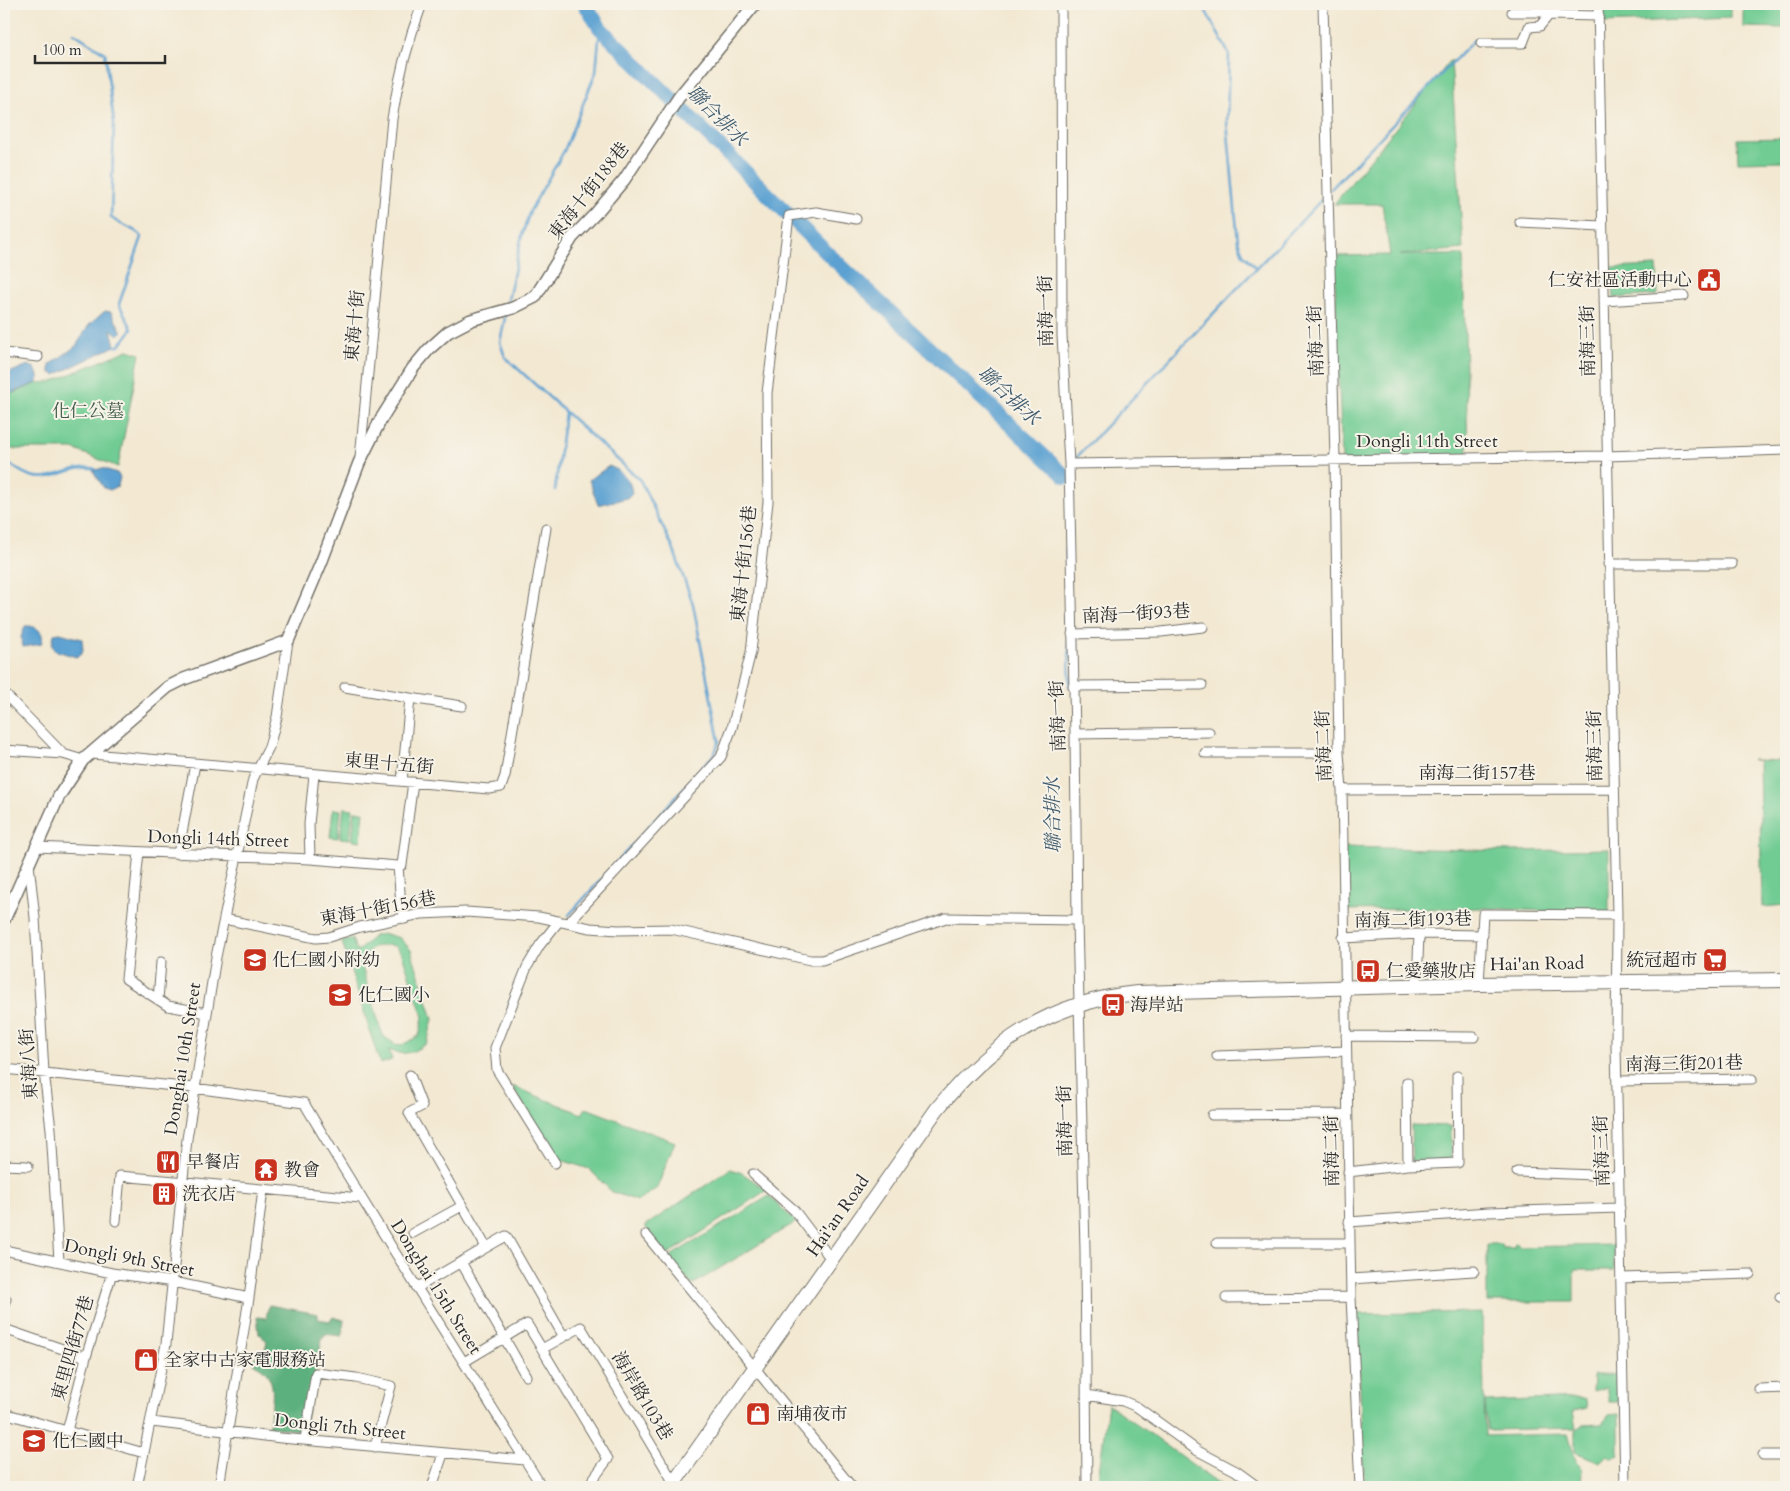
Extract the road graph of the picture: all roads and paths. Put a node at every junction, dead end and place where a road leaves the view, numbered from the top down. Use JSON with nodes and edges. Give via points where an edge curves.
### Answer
{"nodes":[{"id":1,"x":422,"y":4,"type":"edge"},
{"id":2,"x":755,"y":4,"type":"edge"},
{"id":3,"x":1061,"y":4,"type":"edge"},
{"id":4,"x":1323,"y":4,"type":"edge"},
{"id":5,"x":1598,"y":11,"type":"edge"},
{"id":6,"x":1512,"y":12,"type":"dead end"},
{"id":7,"x":1481,"y":43,"type":"dead end"},
{"id":8,"x":856,"y":219,"type":"dead end"},
{"id":9,"x":1520,"y":222,"type":"dead end"},
{"id":10,"x":1602,"y":226,"type":"junction"},
{"id":11,"x":1684,"y":296,"type":"dead end"},
{"id":12,"x":1604,"y":301,"type":"junction"},
{"id":13,"x":4,"y":354,"type":"edge"},
{"id":14,"x":38,"y":357,"type":"dead end"},
{"id":15,"x":1786,"y":450,"type":"edge"},
{"id":16,"x":1606,"y":456,"type":"junction"},
{"id":17,"x":1335,"y":458,"type":"junction"},
{"id":18,"x":359,"y":463,"type":"junction"},
{"id":19,"x":1068,"y":464,"type":"junction"},
{"id":20,"x":546,"y":528,"type":"dead end"},
{"id":21,"x":1608,"y":564,"type":"junction"},
{"id":22,"x":1732,"y":564,"type":"dead end"},
{"id":23,"x":1203,"y":627,"type":"dead end"},
{"id":24,"x":1072,"y":634,"type":"junction"},
{"id":25,"x":288,"y":641,"type":"junction"},
{"id":26,"x":1073,"y":686,"type":"junction"},
{"id":27,"x":1202,"y":686,"type":"dead end"},
{"id":28,"x":345,"y":687,"type":"dead end"},
{"id":29,"x":4,"y":693,"type":"edge"},
{"id":30,"x":410,"y":698,"type":"junction"},
{"id":31,"x":462,"y":706,"type":"dead end"},
{"id":32,"x":1209,"y":732,"type":"dead end"},
{"id":33,"x":1075,"y":734,"type":"junction"},
{"id":34,"x":4,"y":750,"type":"edge"},
{"id":35,"x":1205,"y":753,"type":"dead end"},
{"id":36,"x":1340,"y":753,"type":"junction"},
{"id":37,"x":63,"y":754,"type":"junction"},
{"id":38,"x":88,"y":757,"type":"junction"},
{"id":39,"x":195,"y":764,"type":"junction"},
{"id":40,"x":257,"y":769,"type":"junction"},
{"id":41,"x":314,"y":774,"type":"junction"},
{"id":42,"x":402,"y":781,"type":"junction"},
{"id":43,"x":413,"y":782,"type":"junction"},
{"id":44,"x":1612,"y":789,"type":"junction"},
{"id":45,"x":1342,"y":790,"type":"junction"},
{"id":46,"x":36,"y":846,"type":"junction"},
{"id":47,"x":139,"y":852,"type":"junction"},
{"id":48,"x":178,"y":854,"type":"junction"},
{"id":49,"x":236,"y":855,"type":"junction"},
{"id":50,"x":310,"y":859,"type":"junction"},
{"id":51,"x":29,"y":864,"type":"junction"},
{"id":52,"x":398,"y":866,"type":"junction"},
{"id":53,"x":1617,"y":914,"type":"junction"},
{"id":54,"x":224,"y":919,"type":"junction"},
{"id":55,"x":405,"y":919,"type":"junction"},
{"id":56,"x":4,"y":920,"type":"edge"},
{"id":57,"x":1077,"y":920,"type":"junction"},
{"id":58,"x":559,"y":921,"type":"junction"},
{"id":59,"x":569,"y":922,"type":"junction"},
{"id":60,"x":1419,"y":934,"type":"junction"},
{"id":61,"x":1483,"y":935,"type":"junction"},
{"id":62,"x":1343,"y":938,"type":"junction"},
{"id":63,"x":161,"y":962,"type":"dead end"},
{"id":64,"x":1786,"y":980,"type":"edge"},
{"id":65,"x":1616,"y":982,"type":"junction"},
{"id":66,"x":1479,"y":984,"type":"junction"},
{"id":67,"x":1417,"y":985,"type":"junction"},
{"id":68,"x":1344,"y":988,"type":"junction"},
{"id":69,"x":158,"y":1000,"type":"junction"},
{"id":70,"x":1077,"y":1006,"type":"junction"},
{"id":71,"x":206,"y":1013,"type":"junction"},
{"id":72,"x":1346,"y":1036,"type":"junction"},
{"id":73,"x":1474,"y":1037,"type":"dead end"},
{"id":74,"x":1346,"y":1050,"type":"junction"},
{"id":75,"x":1217,"y":1056,"type":"dead end"},
{"id":76,"x":4,"y":1068,"type":"edge"},
{"id":77,"x":44,"y":1072,"type":"junction"},
{"id":78,"x":410,"y":1075,"type":"dead end"},
{"id":79,"x":1456,"y":1076,"type":"dead end"},
{"id":80,"x":1752,"y":1079,"type":"dead end"},
{"id":81,"x":1617,"y":1081,"type":"junction"},
{"id":82,"x":1407,"y":1082,"type":"dead end"},
{"id":83,"x":194,"y":1088,"type":"junction"},
{"id":84,"x":1347,"y":1114,"type":"junction"},
{"id":85,"x":1212,"y":1115,"type":"dead end"},
{"id":86,"x":555,"y":1163,"type":"dead end"},
{"id":87,"x":4,"y":1164,"type":"edge"},
{"id":88,"x":1408,"y":1165,"type":"junction"},
{"id":89,"x":28,"y":1166,"type":"dead end"},
{"id":90,"x":1348,"y":1172,"type":"junction"},
{"id":91,"x":1517,"y":1172,"type":"dead end"},
{"id":92,"x":753,"y":1174,"type":"dead end"},
{"id":93,"x":1620,"y":1176,"type":"junction"},
{"id":94,"x":182,"y":1180,"type":"junction"},
{"id":95,"x":263,"y":1190,"type":"junction"},
{"id":96,"x":360,"y":1198,"type":"junction"},
{"id":97,"x":462,"y":1206,"type":"junction"},
{"id":98,"x":1620,"y":1208,"type":"junction"},
{"id":99,"x":116,"y":1221,"type":"dead end"},
{"id":100,"x":1349,"y":1222,"type":"junction"},
{"id":101,"x":413,"y":1234,"type":"dead end"},
{"id":102,"x":646,"y":1234,"type":"dead end"},
{"id":103,"x":1217,"y":1243,"type":"dead end"},
{"id":104,"x":1350,"y":1243,"type":"junction"},
{"id":105,"x":486,"y":1247,"type":"junction"},
{"id":106,"x":4,"y":1250,"type":"edge"},
{"id":107,"x":830,"y":1259,"type":"junction"},
{"id":108,"x":58,"y":1261,"type":"junction"},
{"id":109,"x":461,"y":1262,"type":"junction"},
{"id":110,"x":1474,"y":1271,"type":"dead end"},
{"id":111,"x":112,"y":1273,"type":"junction"},
{"id":112,"x":1750,"y":1274,"type":"dead end"},
{"id":113,"x":1350,"y":1278,"type":"junction"},
{"id":114,"x":1621,"y":1278,"type":"junction"},
{"id":115,"x":173,"y":1282,"type":"junction"},
{"id":116,"x":418,"y":1286,"type":"junction"},
{"id":117,"x":1351,"y":1297,"type":"junction"},
{"id":118,"x":249,"y":1298,"type":"junction"},
{"id":119,"x":1226,"y":1298,"type":"dead end"},
{"id":120,"x":4,"y":1329,"type":"edge"},
{"id":121,"x":564,"y":1336,"type":"junction"},
{"id":122,"x":504,"y":1338,"type":"junction"},
{"id":123,"x":542,"y":1349,"type":"junction"},
{"id":124,"x":86,"y":1357,"type":"junction"},
{"id":125,"x":464,"y":1362,"type":"junction"},
{"id":126,"x":754,"y":1368,"type":"junction"},
{"id":127,"x":526,"y":1376,"type":"dead end"},
{"id":128,"x":1786,"y":1388,"type":"edge"},
{"id":129,"x":1759,"y":1389,"type":"dead end"},
{"id":130,"x":1086,"y":1395,"type":"junction"},
{"id":131,"x":4,"y":1413,"type":"edge"},
{"id":132,"x":152,"y":1422,"type":"junction"},
{"id":133,"x":66,"y":1431,"type":"junction"},
{"id":134,"x":229,"y":1432,"type":"junction"},
{"id":135,"x":305,"y":1439,"type":"junction"},
{"id":136,"x":375,"y":1447,"type":"junction"},
{"id":137,"x":144,"y":1453,"type":"junction"},
{"id":138,"x":443,"y":1454,"type":"junction"},
{"id":139,"x":1786,"y":1454,"type":"edge"},
{"id":140,"x":1763,"y":1455,"type":"dead end"},
{"id":141,"x":525,"y":1460,"type":"junction"},
{"id":142,"x":591,"y":1482,"type":"dead end"},
{"id":143,"x":672,"y":1485,"type":"edge"},
{"id":144,"x":136,"y":1487,"type":"edge"},
{"id":145,"x":219,"y":1487,"type":"edge"},
{"id":146,"x":432,"y":1487,"type":"edge"},
{"id":147,"x":542,"y":1487,"type":"edge"},
{"id":148,"x":852,"y":1487,"type":"edge"},
{"id":149,"x":1087,"y":1487,"type":"edge"},
{"id":150,"x":1258,"y":1487,"type":"edge"},
{"id":151,"x":1360,"y":1487,"type":"edge"},
{"id":152,"x":1625,"y":1487,"type":"edge"}],
"edges":[{"from":1,"to":18,"type":"street","name":"東海十街","via":[[403,64],[393,111]]},
{"from":2,"to":18,"type":"street","name":"東海十街188巷","via":[[679,97],[624,180],[572,238],[535,297],[460,325],[429,349],[382,419]]},
{"from":3,"to":19,"type":"street","name":"南海一街","via":[[1062,336]]},
{"from":4,"to":17,"type":"street","name":"南海二街"},
{"from":5,"to":6,"type":"street"},
{"from":5,"to":7,"type":"street","via":[[1549,15],[1540,26],[1529,27],[1524,44]]},
{"from":5,"to":10,"type":"street","name":"南海三街"},
{"from":8,"to":59,"type":"street","name":"東海十街156巷","via":[[816,212],[789,216],[767,393],[768,502],[751,652],[721,758]]},
{"from":9,"to":10,"type":"street"},
{"from":10,"to":12,"type":"street","name":"南海三街"},
{"from":11,"to":12,"type":"street"},
{"from":12,"to":16,"type":"street","name":"南海三街"},
{"from":13,"to":14,"type":"street"},
{"from":15,"to":16,"type":"street","name":"Dongli 11th Street"},
{"from":16,"to":17,"type":"street","name":"Dongli 11th Street"},
{"from":16,"to":21,"type":"street","name":"南海三街"},
{"from":17,"to":19,"type":"street","name":"Dongli 11th Street"},
{"from":17,"to":36,"type":"street","name":"南海二街"},
{"from":18,"to":25,"type":"street","name":"東海十街"},
{"from":19,"to":24,"type":"street","name":"南海一街"},
{"from":20,"to":43,"type":"street","name":"東里十五街","via":[[504,783],[501,787],[489,789]]},
{"from":21,"to":22,"type":"street"},
{"from":21,"to":44,"type":"street","name":"南海三街"},
{"from":23,"to":24,"type":"street","name":"南海一街93巷","via":[[1161,632]]},
{"from":24,"to":26,"type":"street","name":"南海一街"},
{"from":25,"to":38,"type":"street","via":[[168,687]]},
{"from":25,"to":40,"type":"street","name":"Donghai 10th Street","via":[[277,717],[269,747]]},
{"from":26,"to":27,"type":"street"},
{"from":26,"to":33,"type":"street","name":"南海一街"},
{"from":28,"to":30,"type":"street"},
{"from":29,"to":37,"type":"street"},
{"from":30,"to":31,"type":"street"},
{"from":30,"to":42,"type":"street"},
{"from":32,"to":33,"type":"street"},
{"from":33,"to":57,"type":"street","name":"南海一街"},
{"from":34,"to":37,"type":"street","name":"東里十五街"},
{"from":35,"to":36,"type":"street"},
{"from":36,"to":45,"type":"street","name":"南海二街"},
{"from":37,"to":38,"type":"street","name":"東里十五街"},
{"from":38,"to":39,"type":"street","name":"東里十五街"},
{"from":38,"to":46,"type":"street","via":[[59,796]]},
{"from":39,"to":40,"type":"street","name":"東里十五街"},
{"from":39,"to":48,"type":"street"},
{"from":40,"to":41,"type":"street","name":"東里十五街"},
{"from":40,"to":49,"type":"street","name":"Donghai 10th Street"},
{"from":41,"to":42,"type":"street","name":"東里十五街"},
{"from":41,"to":50,"type":"street","via":[[309,824]]},
{"from":42,"to":43,"type":"street","name":"東里十五街"},
{"from":43,"to":52,"type":"street","via":[[402,865]]},
{"from":44,"to":45,"type":"street","name":"南海二街157巷"},
{"from":44,"to":53,"type":"street","name":"南海三街"},
{"from":45,"to":62,"type":"street","name":"南海二街"},
{"from":46,"to":47,"type":"street","name":"Dongli 14th Street"},
{"from":46,"to":51,"type":"street"},
{"from":47,"to":48,"type":"street","name":"Dongli 14th Street"},
{"from":47,"to":69,"type":"street","via":[[126,979]]},
{"from":48,"to":49,"type":"street","name":"Dongli 14th Street"},
{"from":49,"to":50,"type":"street","name":"Dongli 14th Street"},
{"from":49,"to":54,"type":"street","name":"Donghai 10th Street"},
{"from":50,"to":52,"type":"street","name":"Dongli 14th Street"},
{"from":51,"to":56,"type":"street"},
{"from":51,"to":77,"type":"street","name":"東海八街"},
{"from":52,"to":55,"type":"street","via":[[400,905]]},
{"from":53,"to":61,"type":"street","via":[[1483,914]]},
{"from":53,"to":65,"type":"street","name":"南海三街"},
{"from":54,"to":55,"type":"street","name":"東海十街156巷","via":[[316,938]]},
{"from":54,"to":71,"type":"street","name":"Donghai 10th Street"},
{"from":55,"to":58,"type":"street","name":"東海十街156巷","via":[[421,914],[466,912]]},
{"from":57,"to":59,"type":"street","name":"東海十街156巷","via":[[946,918],[834,957],[816,960],[670,929],[618,930],[590,928]]},
{"from":57,"to":70,"type":"street","name":"南海一街"},
{"from":58,"to":59,"type":"street","name":"東海十街156巷"},
{"from":58,"to":86,"type":"street","via":[[527,967],[494,1058],[505,1084]]},
{"from":60,"to":61,"type":"street","name":"南海二街193巷"},
{"from":60,"to":62,"type":"street","name":"南海二街193巷"},
{"from":60,"to":67,"type":"street"},
{"from":61,"to":66,"type":"street"},
{"from":62,"to":68,"type":"street","name":"南海二街"},
{"from":63,"to":69,"type":"street"},
{"from":64,"to":65,"type":"main road","name":"Hai'an Road"},
{"from":65,"to":66,"type":"main road","name":"Hai'an Road"},
{"from":65,"to":81,"type":"street","name":"南海三街"},
{"from":66,"to":67,"type":"main road","name":"Hai'an Road"},
{"from":67,"to":68,"type":"main road","name":"Hai'an Road"},
{"from":68,"to":70,"type":"main road","name":"Hai'an Road","via":[[1137,992]]},
{"from":68,"to":72,"type":"street","name":"南海二街"},
{"from":69,"to":71,"type":"street","via":[[168,1006]]},
{"from":70,"to":107,"type":"main road","name":"Hai'an Road","via":[[1044,1018],[980,1060],[937,1109]]},
{"from":70,"to":130,"type":"street","name":"南海一街"},
{"from":71,"to":83,"type":"street","name":"Donghai 10th Street"},
{"from":72,"to":73,"type":"street"},
{"from":72,"to":74,"type":"street","name":"南海二街"},
{"from":74,"to":75,"type":"street"},
{"from":74,"to":84,"type":"street","name":"南海二街"},
{"from":76,"to":77,"type":"street"},
{"from":77,"to":83,"type":"street"},
{"from":77,"to":108,"type":"street","name":"東海八街","via":[[51,1129]]},
{"from":78,"to":97,"type":"street","via":[[422,1106],[409,1113]]},
{"from":79,"to":88,"type":"street","via":[[1458,1163]]},
{"from":80,"to":81,"type":"street","name":"南海三街201巷"},
{"from":81,"to":93,"type":"street","name":"南海三街"},
{"from":82,"to":88,"type":"street"},
{"from":83,"to":94,"type":"street","name":"Donghai 10th Street"},
{"from":83,"to":96,"type":"street","name":"Donghai 15th Street","via":[[304,1103]]},
{"from":84,"to":85,"type":"street"},
{"from":84,"to":90,"type":"street","name":"南海二街"},
{"from":87,"to":89,"type":"street"},
{"from":88,"to":90,"type":"street"},
{"from":90,"to":100,"type":"street","name":"南海二街"},
{"from":91,"to":93,"type":"street"},
{"from":92,"to":107,"type":"street","via":[[794,1210]]},
{"from":93,"to":98,"type":"street","name":"南海三街"},
{"from":94,"to":95,"type":"street"},
{"from":94,"to":99,"type":"street","via":[[120,1176]]},
{"from":94,"to":115,"type":"street","name":"Donghai 10th Street"},
{"from":95,"to":96,"type":"street"},
{"from":95,"to":118,"type":"street"},
{"from":96,"to":116,"type":"street","name":"Donghai 15th Street"},
{"from":97,"to":101,"type":"street"},
{"from":97,"to":105,"type":"street"},
{"from":98,"to":100,"type":"street"},
{"from":98,"to":114,"type":"street","name":"南海三街"},
{"from":100,"to":104,"type":"street","name":"南海二街"},
{"from":102,"to":126,"type":"street"},
{"from":103,"to":104,"type":"street"},
{"from":104,"to":113,"type":"street","name":"南海二街"},
{"from":105,"to":109,"type":"street"},
{"from":105,"to":121,"type":"street","via":[[506,1236]]},
{"from":106,"to":108,"type":"street","name":"Dongli 9th Street"},
{"from":107,"to":126,"type":"main road","name":"Hai'an Road"},
{"from":108,"to":111,"type":"street","name":"Dongli 9th Street"},
{"from":109,"to":116,"type":"street"},
{"from":109,"to":122,"type":"street"},
{"from":110,"to":113,"type":"street"},
{"from":111,"to":115,"type":"street","name":"Dongli 9th Street"},
{"from":111,"to":124,"type":"street","name":"東里四街77巷"},
{"from":112,"to":114,"type":"street"},
{"from":113,"to":117,"type":"street","name":"南海二街"},
{"from":114,"to":152,"type":"street","name":"南海三街"},
{"from":115,"to":118,"type":"street","name":"Dongli 9th Street"},
{"from":115,"to":132,"type":"street","name":"Donghai 10th Street"},
{"from":116,"to":125,"type":"street","name":"Donghai 15th Street"},
{"from":117,"to":119,"type":"street"},
{"from":117,"to":151,"type":"street","name":"南海二街"},
{"from":118,"to":134,"type":"street"},
{"from":120,"to":124,"type":"street"},
{"from":121,"to":123,"type":"street"},
{"from":121,"to":143,"type":"street","name":"海岸路103巷","via":[[581,1327]]},
{"from":122,"to":123,"type":"street","via":[[527,1324]]},
{"from":122,"to":125,"type":"street"},
{"from":122,"to":127,"type":"street"},
{"from":123,"to":142,"type":"street","via":[[608,1459]]},
{"from":124,"to":133,"type":"street","name":"東里四街77巷"},
{"from":125,"to":141,"type":"street","name":"Donghai 15th Street"},
{"from":126,"to":143,"type":"main road","name":"Hai'an Road"},
{"from":126,"to":148,"type":"street"},
{"from":128,"to":129,"type":"street"},
{"from":130,"to":149,"type":"street","name":"南海一街"},
{"from":130,"to":150,"type":"street","via":[[1123,1401],[1137,1407],[1198,1451]]},
{"from":131,"to":133,"type":"street"},
{"from":132,"to":134,"type":"street","name":"Dongli 7th Street"},
{"from":132,"to":137,"type":"street","name":"Donghai 10th Street"},
{"from":133,"to":137,"type":"street"},
{"from":134,"to":135,"type":"street","name":"Dongli 7th Street"},
{"from":134,"to":145,"type":"street"},
{"from":135,"to":136,"type":"street","name":"Dongli 7th Street"},
{"from":135,"to":136,"type":"street","via":[[316,1373],[391,1386]]},
{"from":136,"to":138,"type":"street","name":"Dongli 7th Street"},
{"from":137,"to":144,"type":"street","name":"Donghai 10th Street"},
{"from":138,"to":141,"type":"street","name":"Dongli 7th Street"},
{"from":138,"to":146,"type":"street"},
{"from":139,"to":140,"type":"street"},
{"from":141,"to":147,"type":"street","name":"Donghai 15th Street"}]}
